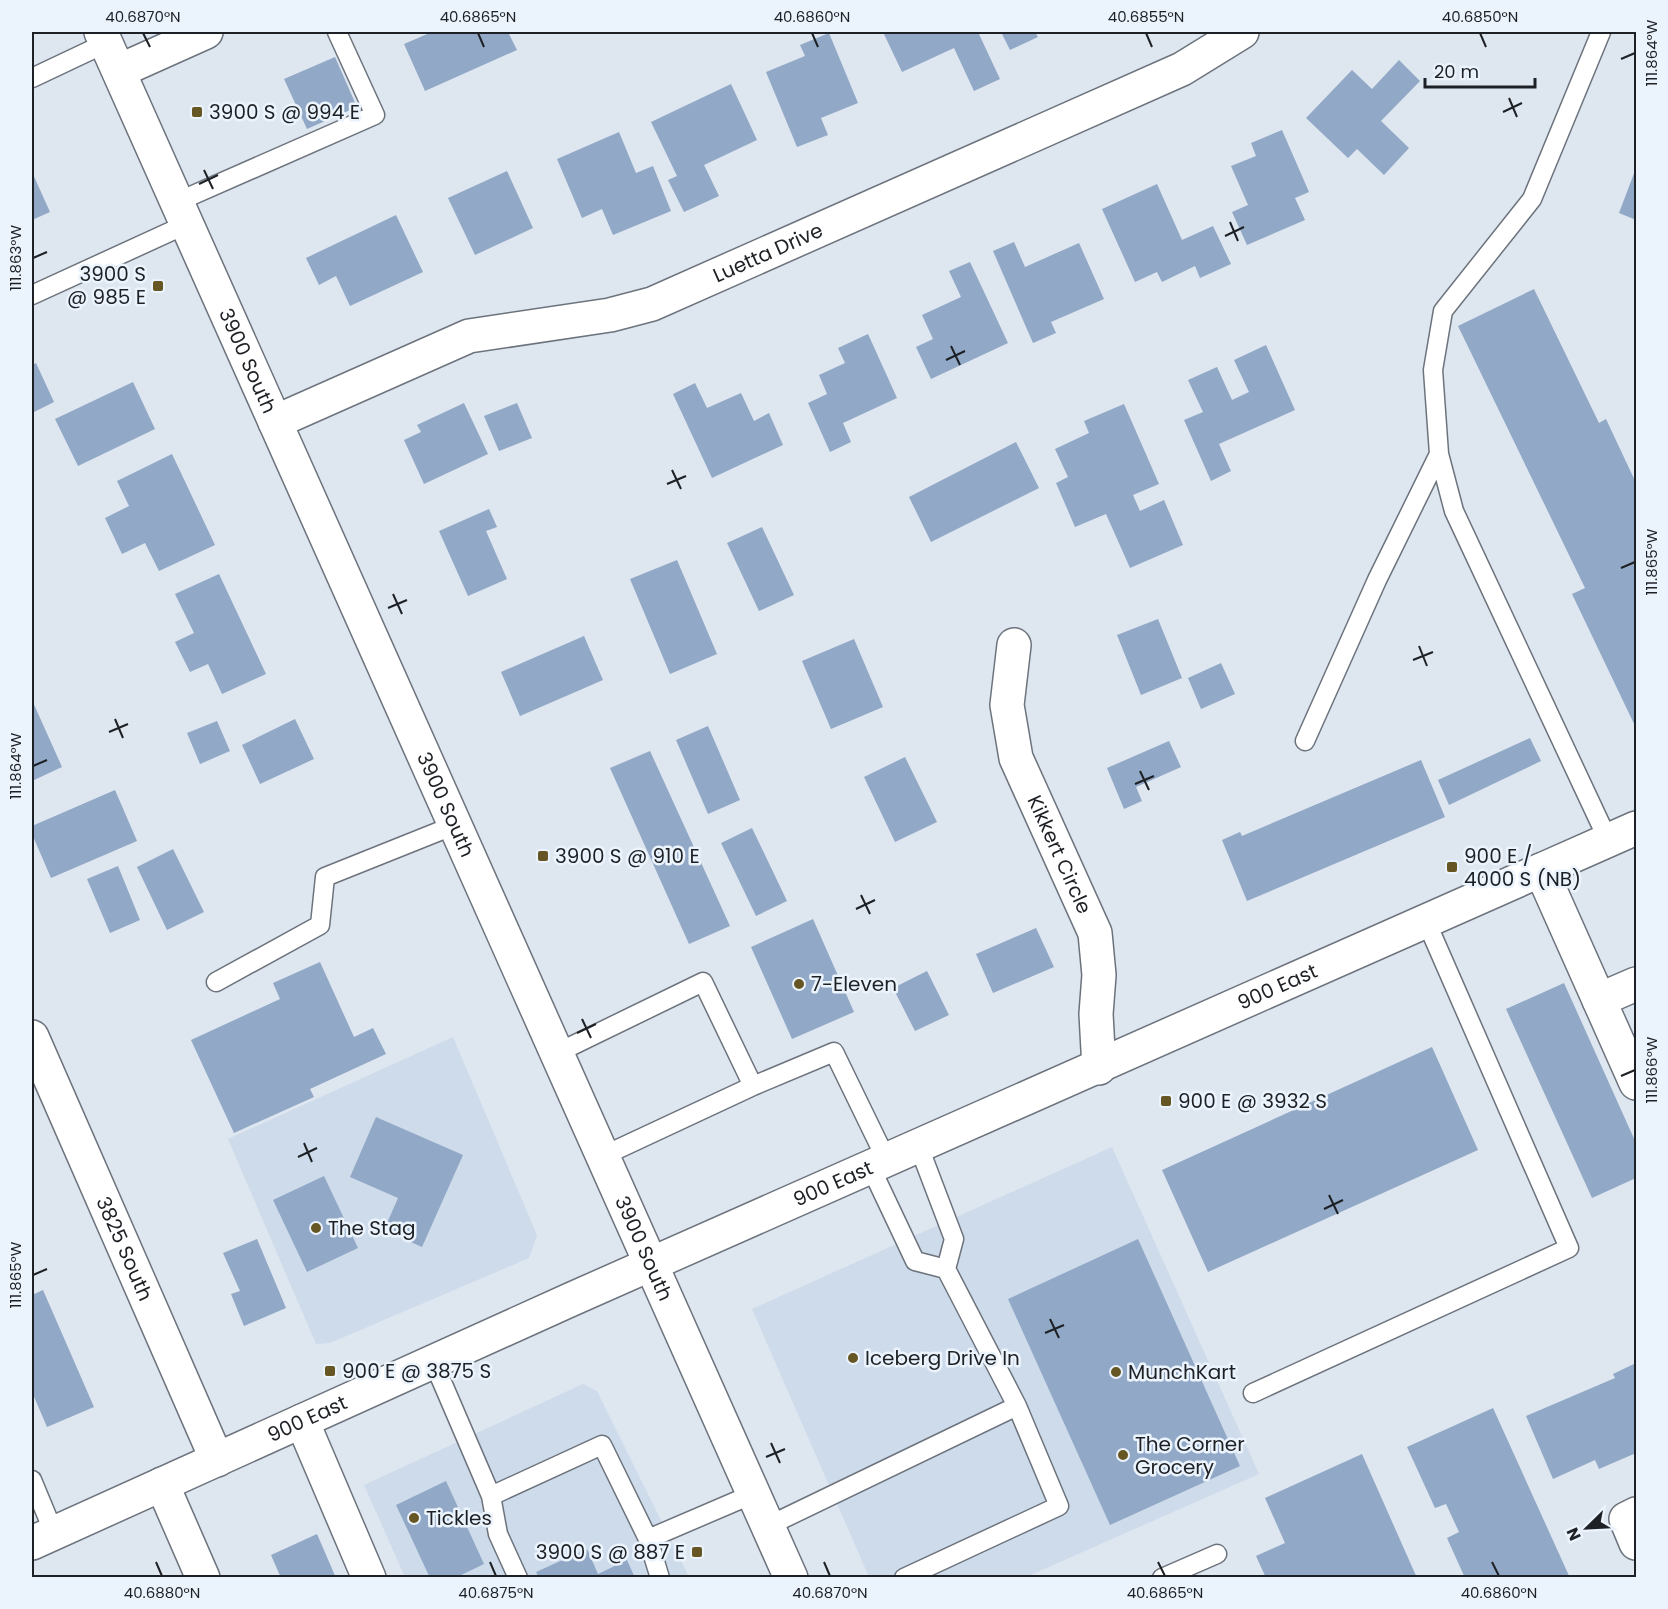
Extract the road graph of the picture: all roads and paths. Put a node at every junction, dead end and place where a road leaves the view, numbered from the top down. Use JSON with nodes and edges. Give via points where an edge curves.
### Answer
{"nodes":[{"id":1,"x":207,"y":32,"type":"edge"},
{"id":2,"x":337,"y":32,"type":"edge"},
{"id":3,"x":1242,"y":32,"type":"edge"},
{"id":4,"x":1601,"y":32,"type":"edge"},
{"id":5,"x":109,"y":48,"type":"edge"},
{"id":6,"x":32,"y":78,"type":"edge"},
{"id":7,"x":182,"y":213,"type":"junction"},
{"id":8,"x":32,"y":295,"type":"edge"},
{"id":9,"x":275,"y":422,"type":"junction"},
{"id":10,"x":1439,"y":454,"type":"junction"},
{"id":11,"x":1014,"y":645,"type":"dead end"},
{"id":12,"x":1305,"y":741,"type":"dead end"},
{"id":13,"x":455,"y":825,"type":"junction"},
{"id":14,"x":1622,"y":834,"type":"edge"},
{"id":15,"x":1541,"y":870,"type":"junction"},
{"id":16,"x":1426,"y":921,"type":"junction"},
{"id":17,"x":216,"y":982,"type":"dead end"},
{"id":18,"x":1636,"y":984,"type":"edge"},
{"id":19,"x":1599,"y":1000,"type":"junction"},
{"id":20,"x":32,"y":1037,"type":"edge"},
{"id":21,"x":557,"y":1053,"type":"junction"},
{"id":22,"x":1098,"y":1068,"type":"junction"},
{"id":23,"x":1636,"y":1083,"type":"edge"},
{"id":24,"x":753,"y":1086,"type":"junction"},
{"id":25,"x":919,"y":1147,"type":"junction"},
{"id":26,"x":603,"y":1156,"type":"junction"},
{"id":27,"x":879,"y":1165,"type":"junction"},
{"id":28,"x":651,"y":1264,"type":"junction"},
{"id":29,"x":946,"y":1269,"type":"junction"},
{"id":30,"x":433,"y":1361,"type":"junction"},
{"id":31,"x":1253,"y":1393,"type":"dead end"},
{"id":32,"x":1017,"y":1406,"type":"junction"},
{"id":33,"x":302,"y":1421,"type":"junction"},
{"id":34,"x":218,"y":1460,"type":"junction"},
{"id":35,"x":32,"y":1480,"type":"edge"},
{"id":36,"x":162,"y":1484,"type":"junction"},
{"id":37,"x":753,"y":1494,"type":"junction"},
{"id":38,"x":492,"y":1496,"type":"junction"},
{"id":39,"x":768,"y":1526,"type":"junction"},
{"id":40,"x":43,"y":1538,"type":"edge"},
{"id":41,"x":648,"y":1539,"type":"junction"},
{"id":42,"x":1217,"y":1554,"type":"dead end"},
{"id":43,"x":203,"y":1578,"type":"edge"},
{"id":44,"x":369,"y":1578,"type":"edge"},
{"id":45,"x":518,"y":1578,"type":"edge"},
{"id":46,"x":660,"y":1578,"type":"edge"},
{"id":47,"x":791,"y":1578,"type":"edge"},
{"id":48,"x":904,"y":1578,"type":"edge"},
{"id":49,"x":1162,"y":1578,"type":"edge"}],
"edges":[{"from":1,"to":5,"type":"main road"},
{"from":2,"to":7,"type":"lane","via":[[375,115]]},
{"from":3,"to":9,"type":"main road","name":"Luetta Drive","via":[[1182,69],[662,300],[610,315],[470,336]]},
{"from":4,"to":10,"type":"lane","via":[[1532,200],[1443,310],[1433,370]]},
{"from":5,"to":6,"type":"lane"},
{"from":5,"to":7,"type":"main road","name":"3900 South"},
{"from":7,"to":8,"type":"lane"},
{"from":7,"to":9,"type":"main road","name":"3900 South"},
{"from":9,"to":13,"type":"main road","name":"3900 South"},
{"from":10,"to":12,"type":"lane"},
{"from":10,"to":14,"type":"lane","via":[[1454,511]]},
{"from":11,"to":22,"type":"main road","name":"Kikkert Circle","via":[[1007,705],[1016,758],[1095,933],[1100,975],[1096,1014]]},
{"from":13,"to":17,"type":"lane","via":[[325,878],[320,925]]},
{"from":13,"to":21,"type":"main road","name":"3900 South"},
{"from":14,"to":15,"type":"main road","name":"900 East"},
{"from":15,"to":16,"type":"main road","name":"900 East"},
{"from":15,"to":19,"type":"main road"},
{"from":16,"to":22,"type":"main road","name":"900 East"},
{"from":16,"to":31,"type":"lane","via":[[1569,1248]]},
{"from":18,"to":19,"type":"main road"},
{"from":19,"to":23,"type":"main road"},
{"from":20,"to":34,"type":"main road","name":"3825 South"},
{"from":21,"to":24,"type":"lane","via":[[703,982]]},
{"from":21,"to":26,"type":"main road","name":"3900 South"},
{"from":22,"to":25,"type":"main road","name":"900 East"},
{"from":24,"to":26,"type":"lane"},
{"from":24,"to":27,"type":"lane","via":[[834,1052]]},
{"from":25,"to":27,"type":"main road","name":"900 East"},
{"from":25,"to":29,"type":"lane","via":[[954,1239]]},
{"from":26,"to":28,"type":"main road","name":"3900 South"},
{"from":27,"to":28,"type":"main road","name":"900 East"},
{"from":27,"to":29,"type":"lane","via":[[915,1261]]},
{"from":28,"to":30,"type":"main road","name":"900 East"},
{"from":28,"to":37,"type":"main road","name":"3900 South"},
{"from":29,"to":32,"type":"lane"},
{"from":30,"to":33,"type":"main road","name":"900 East"},
{"from":30,"to":38,"type":"lane"},
{"from":32,"to":39,"type":"lane"},
{"from":32,"to":48,"type":"lane","via":[[1059,1506]]},
{"from":33,"to":34,"type":"main road","name":"900 East"},
{"from":33,"to":44,"type":"main road"},
{"from":34,"to":36,"type":"main road","name":"900 East"},
{"from":35,"to":40,"type":"lane"},
{"from":36,"to":40,"type":"main road","name":"900 East"},
{"from":36,"to":43,"type":"main road"},
{"from":37,"to":39,"type":"main road","name":"3900 South"},
{"from":37,"to":41,"type":"lane"},
{"from":38,"to":41,"type":"lane","via":[[602,1445]]},
{"from":38,"to":45,"type":"lane","via":[[498,1534]]},
{"from":39,"to":47,"type":"main road","name":"3900 South"},
{"from":41,"to":46,"type":"lane"},
{"from":42,"to":49,"type":"lane"}]}
